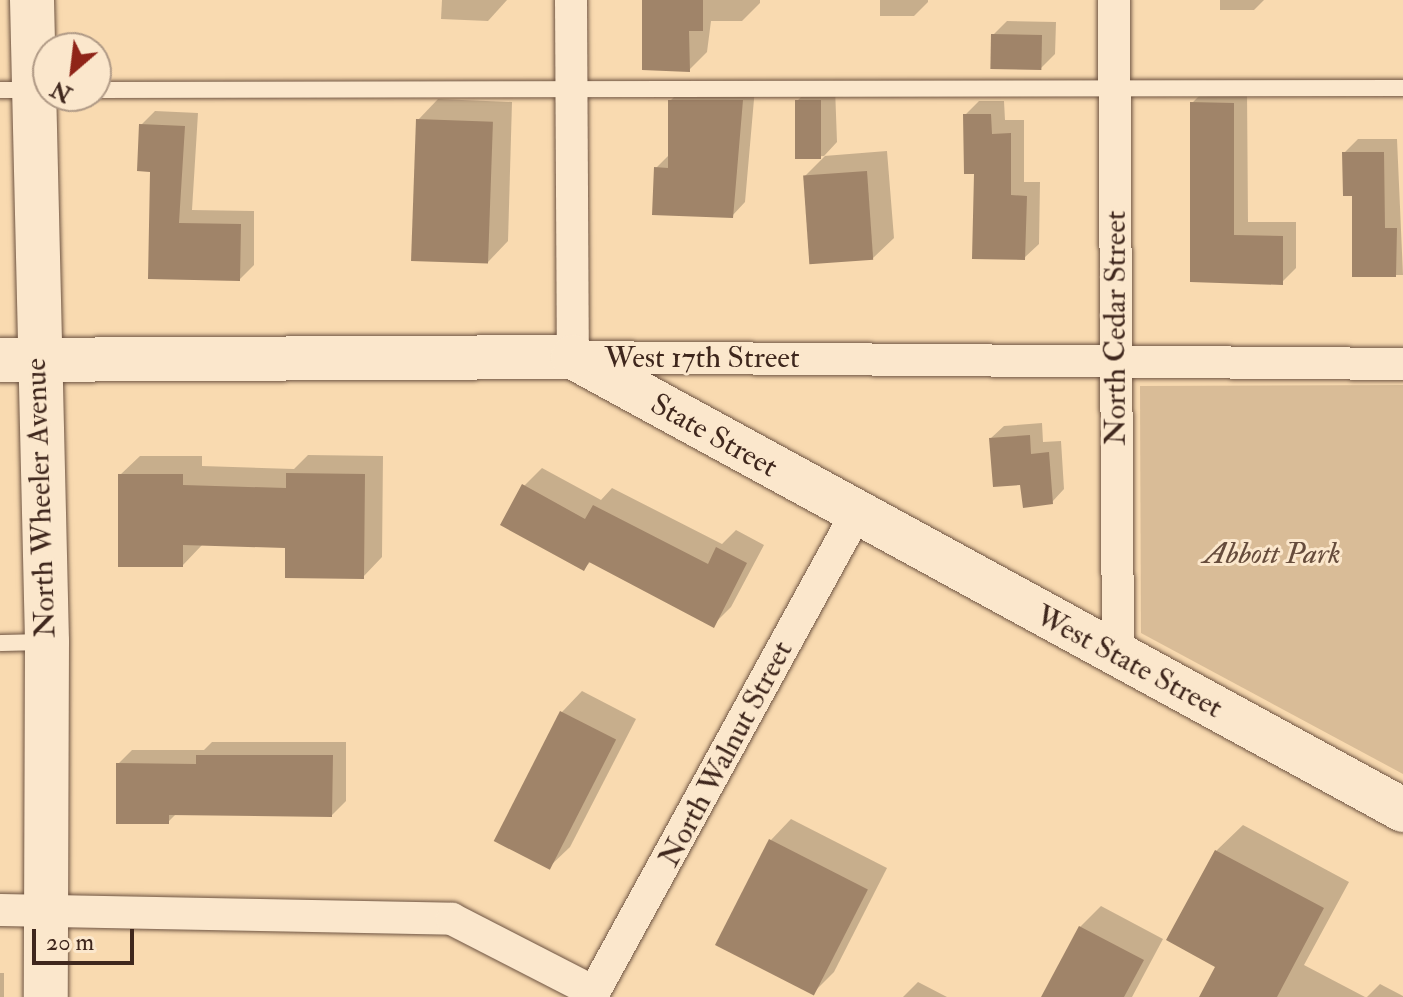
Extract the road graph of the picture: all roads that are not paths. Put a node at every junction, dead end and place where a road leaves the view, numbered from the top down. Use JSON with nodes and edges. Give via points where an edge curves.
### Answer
{"nodes":[{"id":1,"x":32,"y":0,"type":"edge"},
{"id":2,"x":571,"y":0,"type":"edge"},
{"id":3,"x":1114,"y":0,"type":"edge"},
{"id":4,"x":1403,"y":88,"type":"edge"},
{"id":5,"x":1115,"y":89,"type":"junction"},
{"id":6,"x":27,"y":90,"type":"edge"},
{"id":7,"x":112,"y":90,"type":"edge"},
{"id":8,"x":571,"y":90,"type":"junction"},
{"id":9,"x":573,"y":357,"type":"junction"},
{"id":10,"x":18,"y":360,"type":"edge"},
{"id":11,"x":1116,"y":362,"type":"junction"},
{"id":12,"x":1403,"y":364,"type":"edge"},
{"id":13,"x":856,"y":514,"type":"junction"},
{"id":14,"x":47,"y":642,"type":"junction"},
{"id":15,"x":0,"y":643,"type":"edge"},
{"id":16,"x":1118,"y":656,"type":"junction"},
{"id":17,"x":1403,"y":810,"type":"edge"},
{"id":18,"x":0,"y":910,"type":"edge"},
{"id":19,"x":46,"y":910,"type":"junction"},
{"id":20,"x":597,"y":995,"type":"edge"},
{"id":21,"x":46,"y":997,"type":"edge"}],
"edges":[{"from":1,"to":6,"type":"street","name":"North Wheeler Avenue"},
{"from":2,"to":8,"type":"street"},
{"from":3,"to":5,"type":"street","name":"North Cedar Street"},
{"from":4,"to":5,"type":"lane"},
{"from":5,"to":8,"type":"lane"},
{"from":5,"to":11,"type":"street","name":"North Cedar Street"},
{"from":6,"to":10,"type":"street","name":"North Wheeler Avenue"},
{"from":7,"to":8,"type":"lane"},
{"from":8,"to":9,"type":"street"},
{"from":9,"to":10,"type":"street","name":"West 17th Street"},
{"from":9,"to":11,"type":"street","name":"West 17th Street"},
{"from":9,"to":13,"type":"street","name":"State Street"},
{"from":10,"to":14,"type":"street","name":"North Wheeler Avenue"},
{"from":11,"to":12,"type":"street","name":"West 17th Street"},
{"from":11,"to":16,"type":"street","name":"North Cedar Street"},
{"from":13,"to":16,"type":"street","name":"West State Street"},
{"from":13,"to":20,"type":"street","name":"North Walnut Street"},
{"from":14,"to":15,"type":"lane"},
{"from":14,"to":19,"type":"street","name":"North Wheeler Avenue"},
{"from":16,"to":17,"type":"street","name":"West State Street"},
{"from":18,"to":19,"type":"street"},
{"from":19,"to":20,"type":"street","via":[[452,919]]},
{"from":19,"to":21,"type":"street","name":"North Wheeler Avenue"}]}
